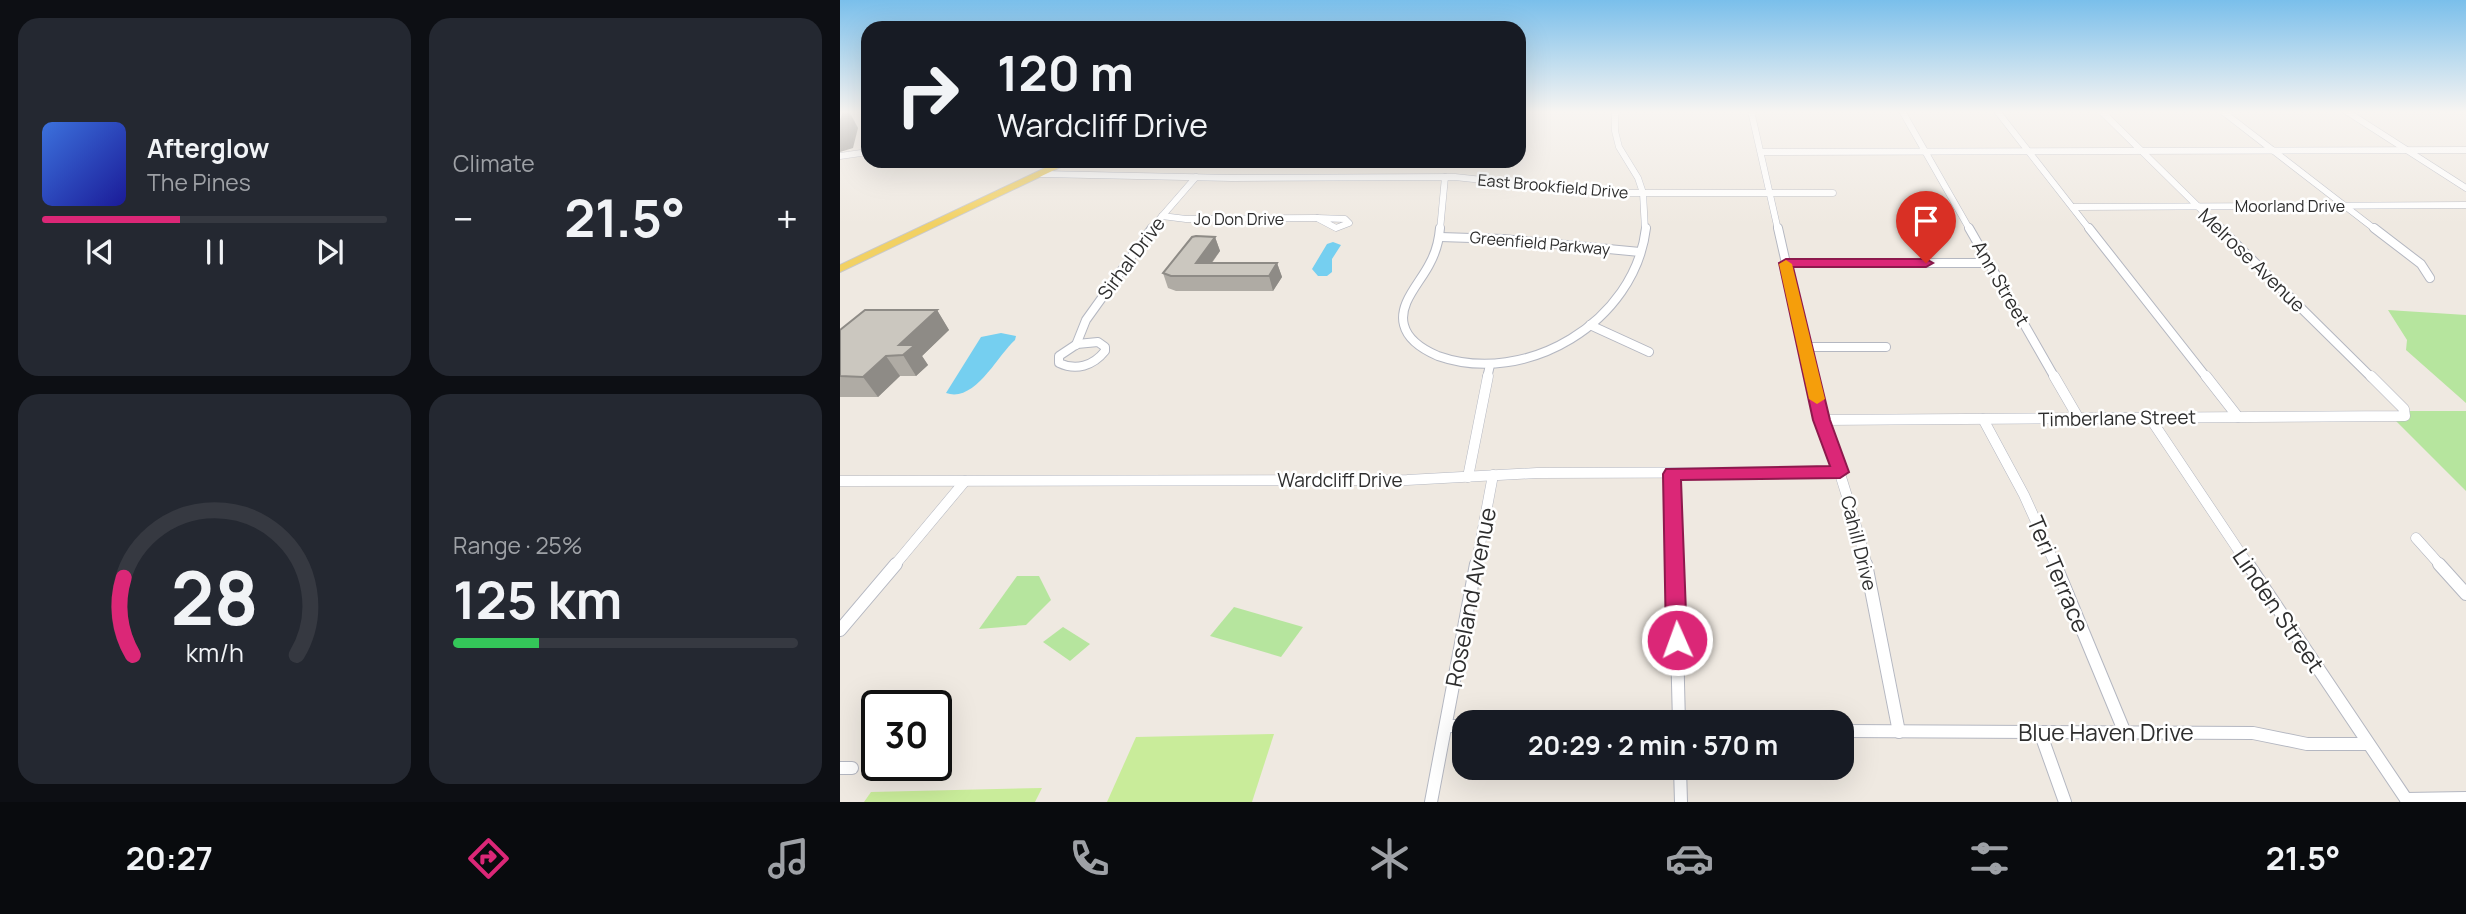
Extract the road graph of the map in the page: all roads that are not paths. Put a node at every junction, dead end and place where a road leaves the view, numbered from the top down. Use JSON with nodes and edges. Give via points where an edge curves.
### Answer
{"nodes":[{"id":1,"x":1620,"y":148,"type":"edge"},
{"id":2,"x":1760,"y":148,"type":"edge"},
{"id":3,"x":1924,"y":148,"type":"edge"},
{"id":4,"x":2026,"y":148,"type":"edge"},
{"id":5,"x":2138,"y":148,"type":"edge"},
{"id":6,"x":2271,"y":148,"type":"edge"},
{"id":7,"x":2408,"y":150,"type":"junction"},
{"id":8,"x":2466,"y":150,"type":"edge"},
{"id":9,"x":2141,"y":151,"type":"junction"},
{"id":10,"x":2274,"y":151,"type":"junction"},
{"id":11,"x":1761,"y":152,"type":"junction"},
{"id":12,"x":1926,"y":152,"type":"junction"},
{"id":13,"x":2029,"y":152,"type":"junction"},
{"id":14,"x":861,"y":153,"type":"edge"},
{"id":15,"x":840,"y":156,"type":"edge"},
{"id":16,"x":1054,"y":168,"type":"edge"},
{"id":17,"x":1042,"y":174,"type":"junction"},
{"id":18,"x":1196,"y":177,"type":"junction"},
{"id":19,"x":1445,"y":177,"type":"junction"},
{"id":20,"x":2466,"y":188,"type":"edge"},
{"id":21,"x":1770,"y":193,"type":"junction"},
{"id":22,"x":1644,"y":194,"type":"junction"},
{"id":23,"x":1833,"y":194,"type":"dead end"},
{"id":24,"x":2466,"y":205,"type":"edge"},
{"id":25,"x":2197,"y":206,"type":"junction"},
{"id":26,"x":2346,"y":206,"type":"junction"},
{"id":27,"x":2073,"y":207,"type":"junction"},
{"id":28,"x":1161,"y":216,"type":"junction"},
{"id":29,"x":1317,"y":218,"type":"dead end"},
{"id":30,"x":1440,"y":237,"type":"junction"},
{"id":31,"x":1640,"y":252,"type":"junction"},
{"id":32,"x":1786,"y":263,"type":"junction"},
{"id":33,"x":1989,"y":263,"type":"junction"},
{"id":34,"x":840,"y":269,"type":"edge"},
{"id":35,"x":2430,"y":278,"type":"dead end"},
{"id":36,"x":1590,"y":325,"type":"junction"},
{"id":37,"x":1076,"y":345,"type":"junction"},
{"id":38,"x":1805,"y":347,"type":"junction"},
{"id":39,"x":1886,"y":347,"type":"dead end"},
{"id":40,"x":1649,"y":352,"type":"dead end"},
{"id":41,"x":1490,"y":365,"type":"junction"},
{"id":42,"x":2404,"y":409,"type":"joint"},
{"id":43,"x":2238,"y":417,"type":"junction"},
{"id":44,"x":2150,"y":418,"type":"junction"},
{"id":45,"x":1983,"y":419,"type":"junction"},
{"id":46,"x":2079,"y":419,"type":"junction"},
{"id":47,"x":1822,"y":420,"type":"junction"},
{"id":48,"x":1840,"y":472,"type":"junction"},
{"id":49,"x":1672,"y":474,"type":"junction"},
{"id":50,"x":1493,"y":475,"type":"junction"},
{"id":51,"x":1468,"y":477,"type":"junction"},
{"id":52,"x":840,"y":481,"type":"edge"},
{"id":53,"x":965,"y":481,"type":"junction"},
{"id":54,"x":2416,"y":538,"type":"dead end"},
{"id":55,"x":2466,"y":594,"type":"edge"},
{"id":56,"x":840,"y":630,"type":"edge"},
{"id":57,"x":1679,"y":710,"type":"edge"},
{"id":58,"x":1446,"y":726,"type":"junction"},
{"id":59,"x":1452,"y":726,"type":"edge"},
{"id":60,"x":1854,"y":731,"type":"edge"},
{"id":61,"x":1899,"y":732,"type":"junction"},
{"id":62,"x":2039,"y":732,"type":"junction"},
{"id":63,"x":2125,"y":733,"type":"junction"},
{"id":64,"x":2368,"y":744,"type":"junction"},
{"id":65,"x":1680,"y":780,"type":"edge"},
{"id":66,"x":2466,"y":798,"type":"edge"},
{"id":67,"x":2407,"y":800,"type":"edge"},
{"id":68,"x":1431,"y":802,"type":"edge"},
{"id":69,"x":1681,"y":802,"type":"edge"},
{"id":70,"x":2065,"y":802,"type":"edge"}],
"edges":[{"from":1,"to":22,"type":"street"},
{"from":2,"to":11,"type":"street","name":"Cahill Drive"},
{"from":3,"to":12,"type":"street","name":"Ann Street"},
{"from":4,"to":13,"type":"street"},
{"from":5,"to":9,"type":"street","name":"Melrose Avenue"},
{"from":6,"to":10,"type":"street"},
{"from":7,"to":8,"type":"street"},
{"from":7,"to":10,"type":"street"},
{"from":7,"to":20,"type":"street"},
{"from":9,"to":10,"type":"street"},
{"from":9,"to":13,"type":"street"},
{"from":9,"to":25,"type":"street","name":"Melrose Avenue"},
{"from":10,"to":26,"type":"street"},
{"from":11,"to":12,"type":"street"},
{"from":11,"to":21,"type":"street","name":"Cahill Drive"},
{"from":12,"to":13,"type":"street"},
{"from":12,"to":33,"type":"street","name":"Ann Street"},
{"from":13,"to":27,"type":"street"},
{"from":14,"to":15,"type":"street"},
{"from":16,"to":17,"type":"main road"},
{"from":17,"to":18,"type":"street","name":"East Brookfield Drive"},
{"from":17,"to":34,"type":"main road"},
{"from":18,"to":19,"type":"street","name":"East Brookfield Drive"},
{"from":18,"to":28,"type":"street","name":"Sirhal Drive"},
{"from":19,"to":22,"type":"street","name":"East Brookfield Drive","via":[[1578,192]]},
{"from":19,"to":30,"type":"street","via":[[1440,194]]},
{"from":21,"to":22,"type":"street","name":"East Brookfield Drive"},
{"from":21,"to":23,"type":"street","name":"East Brookfield Drive"},
{"from":21,"to":32,"type":"street","name":"Cahill Drive"},
{"from":22,"to":31,"type":"street"},
{"from":24,"to":26,"type":"street","name":"Moorland Drive"},
{"from":25,"to":26,"type":"street","name":"Moorland Drive"},
{"from":25,"to":27,"type":"street","name":"Moorland Drive"},
{"from":25,"to":42,"type":"street","name":"Melrose Avenue"},
{"from":26,"to":35,"type":"street","via":[[2421,264]]},
{"from":27,"to":43,"type":"street"},
{"from":28,"to":29,"type":"street","name":"Jo Don Drive"},
{"from":28,"to":37,"type":"street","name":"Sirhal Drive","via":[[1091,312]]},
{"from":30,"to":31,"type":"street","name":"Greenfield Parkway"},
{"from":30,"to":41,"type":"street","via":[[1432,260],[1406,302],[1402,324],[1408,336],[1434,355]]},
{"from":31,"to":36,"type":"street","via":[[1624,282]]},
{"from":32,"to":33,"type":"street"},
{"from":32,"to":38,"type":"street","name":"Cahill Drive"},
{"from":33,"to":46,"type":"street","name":"Ann Street"},
{"from":36,"to":40,"type":"street"},
{"from":36,"to":41,"type":"street","via":[[1560,346]]},
{"from":37,"to":37,"type":"street","name":"Sirhal Drive","via":[[1063,352],[1059,363],[1084,365],[1105,351],[1098,342]]},
{"from":38,"to":39,"type":"street"},
{"from":38,"to":47,"type":"street","name":"Cahill Drive"},
{"from":41,"to":51,"type":"street","name":"Roseland Avenue"},
{"from":42,"to":43,"type":"street","name":"Timberlane Street","via":[[2405,416],[2397,417]]},
{"from":43,"to":44,"type":"street","name":"Timberlane Street"},
{"from":44,"to":46,"type":"street","name":"Timberlane Street"},
{"from":44,"to":64,"type":"street","name":"Linden Street"},
{"from":45,"to":46,"type":"street","name":"Timberlane Street"},
{"from":45,"to":47,"type":"street","name":"Timberlane Street"},
{"from":45,"to":63,"type":"street","name":"Teri Terrace","via":[[2041,527]]},
{"from":47,"to":48,"type":"street","name":"Cahill Drive"},
{"from":48,"to":49,"type":"street","name":"Wardcliff Drive"},
{"from":48,"to":61,"type":"street","name":"Cahill Drive","via":[[1868,571]]},
{"from":49,"to":50,"type":"street","name":"Wardcliff Drive"},
{"from":49,"to":57,"type":"street"},
{"from":50,"to":51,"type":"street","name":"Wardcliff Drive"},
{"from":50,"to":58,"type":"street","name":"Roseland Avenue"},
{"from":51,"to":53,"type":"street","name":"Wardcliff Drive"},
{"from":52,"to":53,"type":"street","name":"Wardcliff Drive"},
{"from":53,"to":56,"type":"street"},
{"from":54,"to":55,"type":"street"},
{"from":58,"to":59,"type":"street"},
{"from":58,"to":68,"type":"street","name":"Roseland Avenue"},
{"from":60,"to":61,"type":"street","name":"Blue Haven Drive"},
{"from":61,"to":62,"type":"street","name":"Blue Haven Drive"},
{"from":62,"to":63,"type":"street","name":"Blue Haven Drive"},
{"from":62,"to":70,"type":"street"},
{"from":63,"to":64,"type":"street","name":"Blue Haven Drive","via":[[2253,733],[2307,744]]},
{"from":64,"to":67,"type":"street","name":"Linden Street"},
{"from":65,"to":69,"type":"street"},
{"from":66,"to":67,"type":"street"}]}
